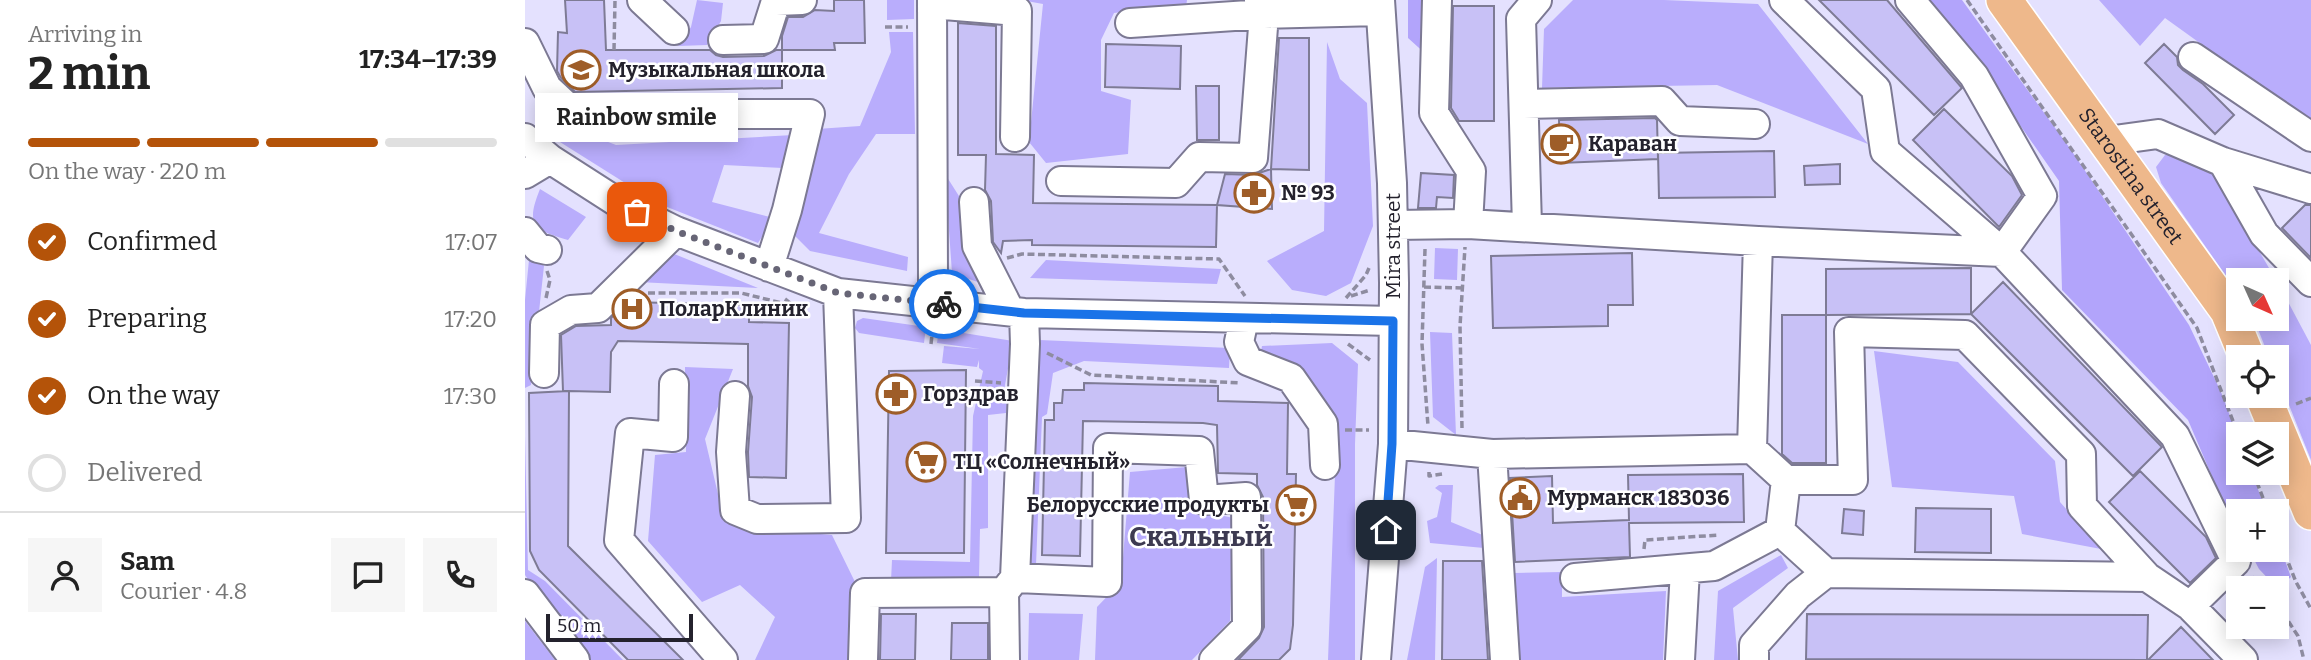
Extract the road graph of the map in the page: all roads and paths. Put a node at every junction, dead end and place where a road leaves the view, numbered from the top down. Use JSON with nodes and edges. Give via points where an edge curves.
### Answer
{"nodes":[{"id":1,"x":615,"y":0,"type":"edge"},
{"id":2,"x":642,"y":0,"type":"edge"},
{"id":3,"x":803,"y":0,"type":"edge"},
{"id":4,"x":1437,"y":0,"type":"edge"},
{"id":5,"x":1537,"y":0,"type":"edge"},
{"id":6,"x":1784,"y":0,"type":"edge"},
{"id":7,"x":1910,"y":0,"type":"edge"},
{"id":8,"x":1967,"y":0,"type":"edge"},
{"id":9,"x":2004,"y":0,"type":"edge"},
{"id":10,"x":932,"y":5,"type":"edge"},
{"id":11,"x":1380,"y":5,"type":"edge"},
{"id":12,"x":1261,"y":7,"type":"edge"},
{"id":13,"x":1130,"y":23,"type":"dead end"},
{"id":14,"x":885,"y":27,"type":"dead end"},
{"id":15,"x":909,"y":27,"type":"dead end"},
{"id":16,"x":674,"y":30,"type":"dead end"},
{"id":17,"x":723,"y":40,"type":"dead end"},
{"id":18,"x":525,"y":43,"type":"edge"},
{"id":19,"x":614,"y":50,"type":"dead end"},
{"id":20,"x":2193,"y":57,"type":"dead end"},
{"id":21,"x":1524,"y":104,"type":"junction"},
{"id":22,"x":1755,"y":124,"type":"dead end"},
{"id":23,"x":2311,"y":136,"type":"edge"},
{"id":24,"x":1015,"y":137,"type":"dead end"},
{"id":25,"x":525,"y":138,"type":"edge"},
{"id":26,"x":2107,"y":141,"type":"junction"},
{"id":27,"x":549,"y":159,"type":"junction"},
{"id":28,"x":2223,"y":162,"type":"junction"},
{"id":29,"x":525,"y":174,"type":"edge"},
{"id":30,"x":1061,"y":181,"type":"dead end"},
{"id":31,"x":2311,"y":189,"type":"edge"},
{"id":32,"x":974,"y":202,"type":"dead end"},
{"id":33,"x":1468,"y":223,"type":"junction"},
{"id":34,"x":1394,"y":225,"type":"junction"},
{"id":35,"x":1527,"y":226,"type":"junction"},
{"id":36,"x":676,"y":231,"type":"junction"},
{"id":37,"x":525,"y":232,"type":"edge"},
{"id":38,"x":1758,"y":241,"type":"junction"},
{"id":39,"x":547,"y":250,"type":"dead end"},
{"id":40,"x":2002,"y":252,"type":"junction"},
{"id":41,"x":1022,"y":254,"type":"dead end"},
{"id":42,"x":769,"y":267,"type":"junction"},
{"id":43,"x":2311,"y":282,"type":"edge"},
{"id":44,"x":1424,"y":287,"type":"dead end"},
{"id":45,"x":1463,"y":288,"type":"dead end"},
{"id":46,"x":614,"y":293,"type":"junction"},
{"id":47,"x":838,"y":293,"type":"junction"},
{"id":48,"x":794,"y":306,"type":"dead end"},
{"id":49,"x":1245,"y":308,"type":"junction"},
{"id":50,"x":932,"y":310,"type":"junction"},
{"id":51,"x":1017,"y":312,"type":"junction"},
{"id":52,"x":1393,"y":321,"type":"junction"},
{"id":53,"x":1343,"y":340,"type":"dead end"},
{"id":54,"x":931,"y":344,"type":"dead end"},
{"id":55,"x":2242,"y":345,"type":"edge"},
{"id":56,"x":1372,"y":362,"type":"dead end"},
{"id":57,"x":544,"y":373,"type":"dead end"},
{"id":58,"x":975,"y":381,"type":"dead end"},
{"id":59,"x":1002,"y":383,"type":"dead end"},
{"id":60,"x":674,"y":384,"type":"dead end"},
{"id":61,"x":735,"y":396,"type":"dead end"},
{"id":62,"x":2268,"y":408,"type":"edge"},
{"id":63,"x":2233,"y":422,"type":"edge"},
{"id":64,"x":1392,"y":444,"type":"junction"},
{"id":65,"x":1752,"y":449,"type":"junction"},
{"id":66,"x":1492,"y":454,"type":"junction"},
{"id":67,"x":1325,"y":465,"type":"dead end"},
{"id":68,"x":1786,"y":480,"type":"junction"},
{"id":69,"x":2311,"y":512,"type":"edge"},
{"id":70,"x":1780,"y":531,"type":"junction"},
{"id":71,"x":2288,"y":562,"type":"edge"},
{"id":72,"x":1685,"y":570,"type":"junction"},
{"id":73,"x":1826,"y":573,"type":"junction"},
{"id":74,"x":2147,"y":577,"type":"junction"},
{"id":75,"x":1575,"y":578,"type":"dead end"},
{"id":76,"x":1009,"y":585,"type":"junction"},
{"id":77,"x":525,"y":594,"type":"edge"},
{"id":78,"x":2190,"y":606,"type":"junction"},
{"id":79,"x":2311,"y":609,"type":"edge"},
{"id":80,"x":2289,"y":622,"type":"edge"},
{"id":81,"x":575,"y":660,"type":"edge"},
{"id":82,"x":723,"y":660,"type":"edge"},
{"id":83,"x":863,"y":660,"type":"edge"},
{"id":84,"x":1005,"y":660,"type":"edge"},
{"id":85,"x":1214,"y":660,"type":"edge"},
{"id":86,"x":1376,"y":660,"type":"edge"},
{"id":87,"x":1506,"y":660,"type":"edge"},
{"id":88,"x":1680,"y":660,"type":"edge"},
{"id":89,"x":1754,"y":660,"type":"edge"},
{"id":90,"x":2242,"y":660,"type":"edge"},
{"id":91,"x":2304,"y":660,"type":"edge"}],
"edges":[{"from":1,"to":19,"type":"path"},
{"from":2,"to":16,"type":"street"},
{"from":3,"to":17,"type":"street","via":[[776,1],[764,39]]},
{"from":4,"to":33,"type":"street","via":[[1434,113],[1471,171]]},
{"from":5,"to":21,"type":"street","via":[[1521,19]]},
{"from":6,"to":40,"type":"street","via":[[1876,89],[1885,151]]},
{"from":7,"to":40,"type":"street","via":[[1974,76],[2042,196]]},
{"from":8,"to":63,"type":"path","via":[[2197,328]]},
{"from":9,"to":26,"type":"main road","name":"Starostina street"},
{"from":10,"to":24,"type":"street","via":[[1017,11]]},
{"from":10,"to":50,"type":"street"},
{"from":11,"to":12,"type":"street"},
{"from":11,"to":34,"type":"street","name":"Mira street"},
{"from":12,"to":13,"type":"street"},
{"from":12,"to":30,"type":"street","via":[[1253,158],[1199,157],[1176,183]]},
{"from":14,"to":15,"type":"path"},
{"from":18,"to":42,"type":"street","via":[[547,88],[575,114],[810,114]]},
{"from":20,"to":23,"type":"street"},
{"from":21,"to":22,"type":"street","via":[[1662,101],[1680,121]]},
{"from":21,"to":35,"type":"street"},
{"from":25,"to":27,"type":"street"},
{"from":26,"to":28,"type":"street","via":[[2158,134]]},
{"from":26,"to":55,"type":"main road","name":"Starostina street","via":[[2228,311]]},
{"from":27,"to":29,"type":"street"},
{"from":27,"to":36,"type":"street","via":[[617,202]]},
{"from":28,"to":31,"type":"street"},
{"from":28,"to":43,"type":"street","via":[[2264,234]]},
{"from":32,"to":51,"type":"street","via":[[977,246]]},
{"from":33,"to":34,"type":"street"},
{"from":33,"to":35,"type":"street"},
{"from":34,"to":52,"type":"street","name":"Mira street"},
{"from":35,"to":38,"type":"street"},
{"from":36,"to":42,"type":"street"},
{"from":36,"to":46,"type":"street"},
{"from":37,"to":39,"type":"street","via":[[538,248]]},
{"from":38,"to":40,"type":"street"},
{"from":38,"to":65,"type":"street"},
{"from":40,"to":78,"type":"street","via":[[2175,436],[2236,561]]},
{"from":41,"to":49,"type":"path","via":[[1219,259]]},
{"from":42,"to":47,"type":"street"},
{"from":44,"to":45,"type":"path"},
{"from":46,"to":48,"type":"path","via":[[741,293]]},
{"from":46,"to":57,"type":"street","via":[[598,308],[571,310],[545,325]]},
{"from":47,"to":50,"type":"street"},
{"from":47,"to":61,"type":"street","via":[[846,518],[757,519],[735,510],[731,452]]},
{"from":49,"to":51,"type":"street"},
{"from":49,"to":52,"type":"street"},
{"from":49,"to":67,"type":"street","via":[[1239,342],[1248,361],[1291,378],[1323,424]]},
{"from":50,"to":51,"type":"street"},
{"from":50,"to":54,"type":"path"},
{"from":51,"to":76,"type":"street","via":[[1025,344]]},
{"from":52,"to":64,"type":"street","name":"Mira street"},
{"from":53,"to":56,"type":"path"},
{"from":58,"to":59,"type":"path"},
{"from":60,"to":82,"type":"street","via":[[673,437],[630,433],[619,540]]},
{"from":62,"to":69,"type":"main road"},
{"from":64,"to":66,"type":"street"},
{"from":64,"to":86,"type":"street","name":"Mira street"},
{"from":65,"to":66,"type":"street"},
{"from":65,"to":68,"type":"street"},
{"from":66,"to":87,"type":"street"},
{"from":68,"to":70,"type":"street"},
{"from":68,"to":74,"type":"street","via":[[1853,480],[1849,332],[1965,335],[2081,454],[2082,506]]},
{"from":70,"to":72,"type":"street","via":[[1714,566]]},
{"from":70,"to":73,"type":"street"},
{"from":71,"to":79,"type":"path"},
{"from":72,"to":75,"type":"street"},
{"from":72,"to":88,"type":"street"},
{"from":73,"to":74,"type":"street"},
{"from":73,"to":89,"type":"street","via":[[1798,595],[1754,645]]},
{"from":74,"to":78,"type":"street"},
{"from":76,"to":83,"type":"street","via":[[865,593]]},
{"from":76,"to":84,"type":"street"},
{"from":76,"to":85,"type":"street","via":[[1107,582],[1108,448],[1199,450],[1204,500],[1246,497],[1247,627]]},
{"from":77,"to":81,"type":"street"},
{"from":78,"to":90,"type":"street"},
{"from":80,"to":91,"type":"path"}]}
